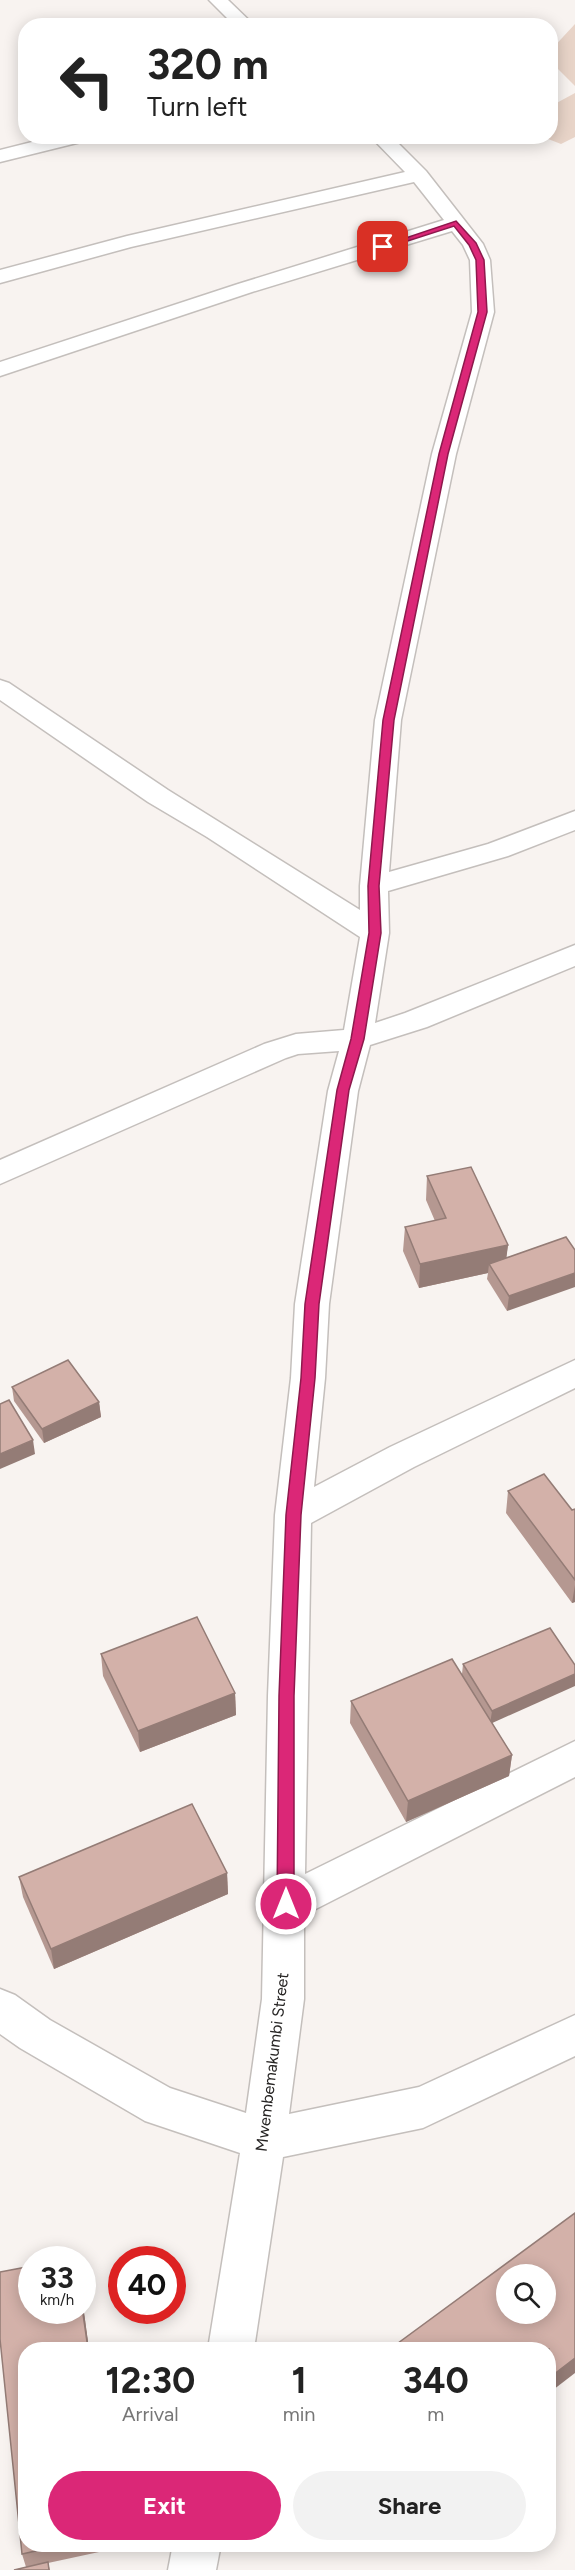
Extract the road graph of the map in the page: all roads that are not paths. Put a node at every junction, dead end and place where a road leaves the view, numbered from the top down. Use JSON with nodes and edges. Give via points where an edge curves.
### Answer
{"nodes":[{"id":1,"x":218,"y":0,"type":"edge"},
{"id":2,"x":237,"y":18,"type":"edge"},
{"id":3,"x":49,"y":144,"type":"edge"},
{"id":4,"x":387,"y":144,"type":"edge"},
{"id":5,"x":0,"y":156,"type":"edge"},
{"id":6,"x":418,"y":174,"type":"junction"},
{"id":7,"x":456,"y":223,"type":"junction"},
{"id":8,"x":0,"y":277,"type":"edge"},
{"id":9,"x":0,"y":369,"type":"edge"},
{"id":10,"x":0,"y":688,"type":"edge"},
{"id":11,"x":575,"y":820,"type":"edge"},
{"id":12,"x":374,"y":886,"type":"junction"},
{"id":13,"x":375,"y":933,"type":"junction"},
{"id":14,"x":575,"y":955,"type":"edge"},
{"id":15,"x":357,"y":1039,"type":"junction"},
{"id":16,"x":0,"y":1173,"type":"edge"},
{"id":17,"x":575,"y":1373,"type":"edge"},
{"id":18,"x":293,"y":1515,"type":"junction"},
{"id":19,"x":575,"y":1758,"type":"edge"},
{"id":20,"x":286,"y":1904,"type":"junction"},
{"id":21,"x":0,"y":2009,"type":"edge"},
{"id":22,"x":575,"y":2035,"type":"edge"},
{"id":23,"x":264,"y":2140,"type":"junction"},
{"id":24,"x":232,"y":2342,"type":"edge"},
{"id":25,"x":195,"y":2552,"type":"edge"},
{"id":26,"x":192,"y":2570,"type":"edge"}],
"edges":[{"from":1,"to":2,"type":"street"},
{"from":3,"to":5,"type":"street"},
{"from":4,"to":6,"type":"street","name":"Mwembemakumbi Street"},
{"from":6,"to":7,"type":"street","name":"Mwembemakumbi Street"},
{"from":6,"to":8,"type":"street","via":[[127,242]]},
{"from":7,"to":9,"type":"street"},
{"from":7,"to":12,"type":"street","name":"Mwembemakumbi Street","via":[[480,260],[483,312],[444,454],[388,720]]},
{"from":10,"to":13,"type":"street","via":[[158,796]]},
{"from":11,"to":12,"type":"street","via":[[498,850]]},
{"from":12,"to":13,"type":"street","name":"Mwembemakumbi Street"},
{"from":13,"to":15,"type":"street","name":"Mwembemakumbi Street"},
{"from":14,"to":15,"type":"street","via":[[417,1020]]},
{"from":15,"to":16,"type":"street","via":[[296,1044],[275,1051]]},
{"from":15,"to":18,"type":"street","name":"Mwembemakumbi Street","via":[[343,1090],[312,1304]]},
{"from":17,"to":18,"type":"street"},
{"from":18,"to":20,"type":"street","name":"Mwembemakumbi Street","via":[[286,1696]]},
{"from":19,"to":20,"type":"street"},
{"from":20,"to":23,"type":"street","name":"Mwembemakumbi Street","via":[[283,1999]]},
{"from":21,"to":23,"type":"street","via":[[35,2034],[160,2106]]},
{"from":22,"to":23,"type":"street","via":[[423,2107]]},
{"from":23,"to":24,"type":"street","name":"Mwembemakumbi Street"},
{"from":25,"to":26,"type":"street"}]}
